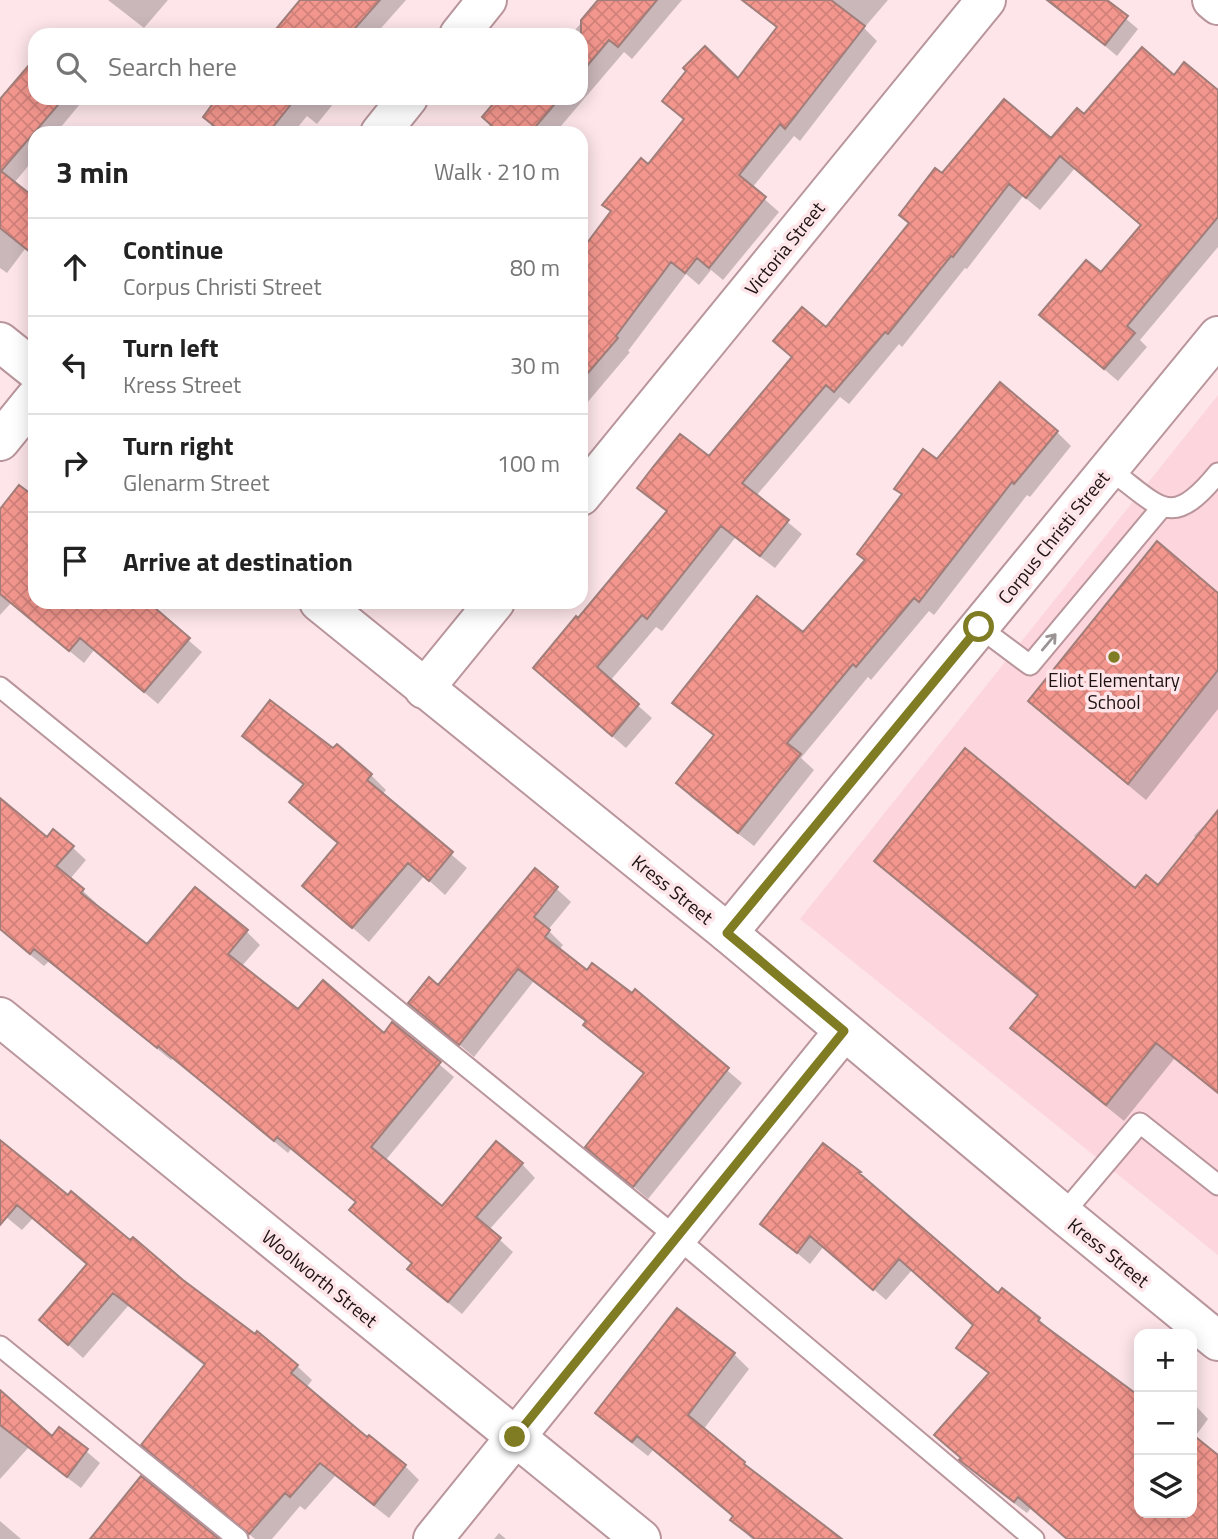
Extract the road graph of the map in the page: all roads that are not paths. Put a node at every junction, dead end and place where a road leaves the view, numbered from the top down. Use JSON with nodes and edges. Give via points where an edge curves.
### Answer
{"nodes":[{"id":1,"x":487,"y":0,"type":"edge"},
{"id":2,"x":986,"y":0,"type":"edge"},
{"id":3,"x":1212,"y":0,"type":"edge"},
{"id":4,"x":1218,"y":5,"type":"edge"},
{"id":5,"x":465,"y":28,"type":"edge"},
{"id":6,"x":402,"y":105,"type":"edge"},
{"id":7,"x":386,"y":126,"type":"edge"},
{"id":8,"x":1218,"y":336,"type":"edge"},
{"id":9,"x":0,"y":342,"type":"edge"},
{"id":10,"x":28,"y":364,"type":"edge"},
{"id":11,"x":28,"y":407,"type":"edge"},
{"id":12,"x":0,"y":442,"type":"edge"},
{"id":13,"x":1109,"y":469,"type":"junction"},
{"id":14,"x":1218,"y":473,"type":"edge"},
{"id":15,"x":588,"y":487,"type":"edge"},
{"id":16,"x":1161,"y":507,"type":"junction"},
{"id":17,"x":327,"y":609,"type":"edge"},
{"id":18,"x":489,"y":609,"type":"edge"},
{"id":19,"x":979,"y":627,"type":"junction"},
{"id":20,"x":0,"y":687,"type":"edge"},
{"id":21,"x":424,"y":690,"type":"junction"},
{"id":22,"x":727,"y":933,"type":"junction"},
{"id":23,"x":0,"y":1017,"type":"edge"},
{"id":24,"x":844,"y":1031,"type":"junction"},
{"id":25,"x":1218,"y":1185,"type":"edge"},
{"id":26,"x":1063,"y":1214,"type":"junction"},
{"id":27,"x":676,"y":1237,"type":"junction"},
{"id":28,"x":1218,"y":1340,"type":"edge"},
{"id":29,"x":0,"y":1346,"type":"edge"},
{"id":30,"x":515,"y":1437,"type":"junction"},
{"id":31,"x":238,"y":1539,"type":"edge"},
{"id":32,"x":432,"y":1539,"type":"edge"},
{"id":33,"x":641,"y":1539,"type":"edge"},
{"id":34,"x":1034,"y":1539,"type":"edge"}],
"edges":[{"from":1,"to":5,"type":"street"},
{"from":2,"to":15,"type":"street","name":"Victoria Street"},
{"from":3,"to":4,"type":"street"},
{"from":6,"to":7,"type":"street"},
{"from":8,"to":13,"type":"street","name":"Corpus Christi Street"},
{"from":9,"to":10,"type":"street"},
{"from":11,"to":12,"type":"street"},
{"from":13,"to":16,"type":"lane"},
{"from":13,"to":19,"type":"street","name":"Corpus Christi Street"},
{"from":14,"to":16,"type":"lane","via":[[1199,496],[1180,509]]},
{"from":19,"to":16,"type":"lane","one_way":true,"via":[[1030,665]]},
{"from":17,"to":21,"type":"street","name":"Kress Street"},
{"from":18,"to":21,"type":"street"},
{"from":19,"to":22,"type":"street","name":"Corpus Christi Street"},
{"from":20,"to":27,"type":"lane"},
{"from":21,"to":22,"type":"street","name":"Kress Street"},
{"from":22,"to":24,"type":"street","name":"Kress Street"},
{"from":23,"to":30,"type":"street","name":"Woolworth Street"},
{"from":24,"to":26,"type":"street","name":"Kress Street"},
{"from":24,"to":27,"type":"street"},
{"from":25,"to":26,"type":"lane","via":[[1140,1123]]},
{"from":26,"to":28,"type":"street","name":"Kress Street"},
{"from":27,"to":30,"type":"street"},
{"from":27,"to":34,"type":"lane"},
{"from":29,"to":31,"type":"lane"},
{"from":30,"to":32,"type":"street"},
{"from":30,"to":33,"type":"street","name":"Woolworth Street"}]}
